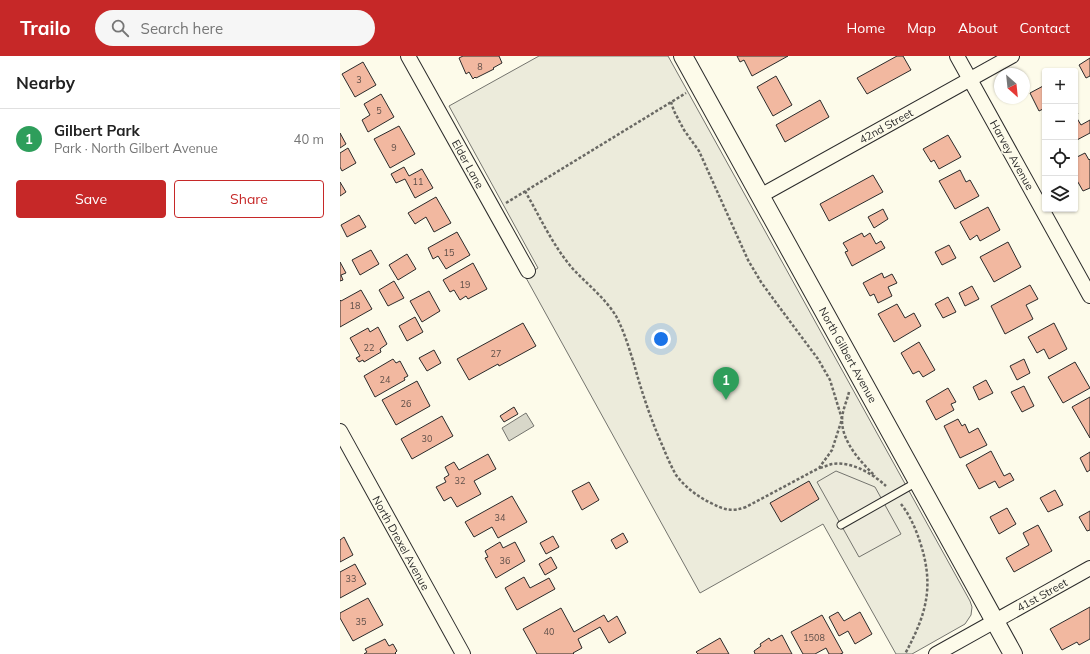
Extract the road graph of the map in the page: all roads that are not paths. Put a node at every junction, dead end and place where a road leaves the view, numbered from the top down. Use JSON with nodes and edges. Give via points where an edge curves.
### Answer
{"nodes":[{"id":1,"x":408,"y":56,"type":"edge"},
{"id":2,"x":683,"y":56,"type":"edge"},
{"id":3,"x":958,"y":56,"type":"edge"},
{"id":4,"x":1012,"y":56,"type":"edge"},
{"id":5,"x":970,"y":79,"type":"junction"},
{"id":6,"x":760,"y":196,"type":"junction"},
{"id":7,"x":528,"y":271,"type":"dead end"},
{"id":8,"x":1090,"y":296,"type":"edge"},
{"id":9,"x":340,"y":431,"type":"edge"},
{"id":10,"x":918,"y":482,"type":"junction"},
{"id":11,"x":841,"y":525,"type":"dead end"},
{"id":12,"x":1090,"y":568,"type":"edge"},
{"id":13,"x":995,"y":622,"type":"junction"},
{"id":14,"x":463,"y":654,"type":"edge"},
{"id":15,"x":936,"y":654,"type":"edge"},
{"id":16,"x":1013,"y":654,"type":"edge"}],
"edges":[{"from":1,"to":7,"type":"street","name":"Elder Lane"},
{"from":2,"to":6,"type":"street","name":"North Gilbert Avenue"},
{"from":3,"to":5,"type":"street","name":"Harvey Avenue"},
{"from":4,"to":5,"type":"street","name":"42nd Street"},
{"from":5,"to":6,"type":"street","name":"42nd Street"},
{"from":5,"to":8,"type":"street","name":"Harvey Avenue"},
{"from":6,"to":10,"type":"street","name":"North Gilbert Avenue"},
{"from":9,"to":14,"type":"street","name":"North Drexel Avenue"},
{"from":10,"to":11,"type":"lane"},
{"from":10,"to":13,"type":"street","name":"North Gilbert Avenue"},
{"from":12,"to":13,"type":"street","name":"41st Street"},
{"from":13,"to":15,"type":"street","name":"41st Street"},
{"from":13,"to":16,"type":"street","name":"North Gilbert Avenue"}]}
